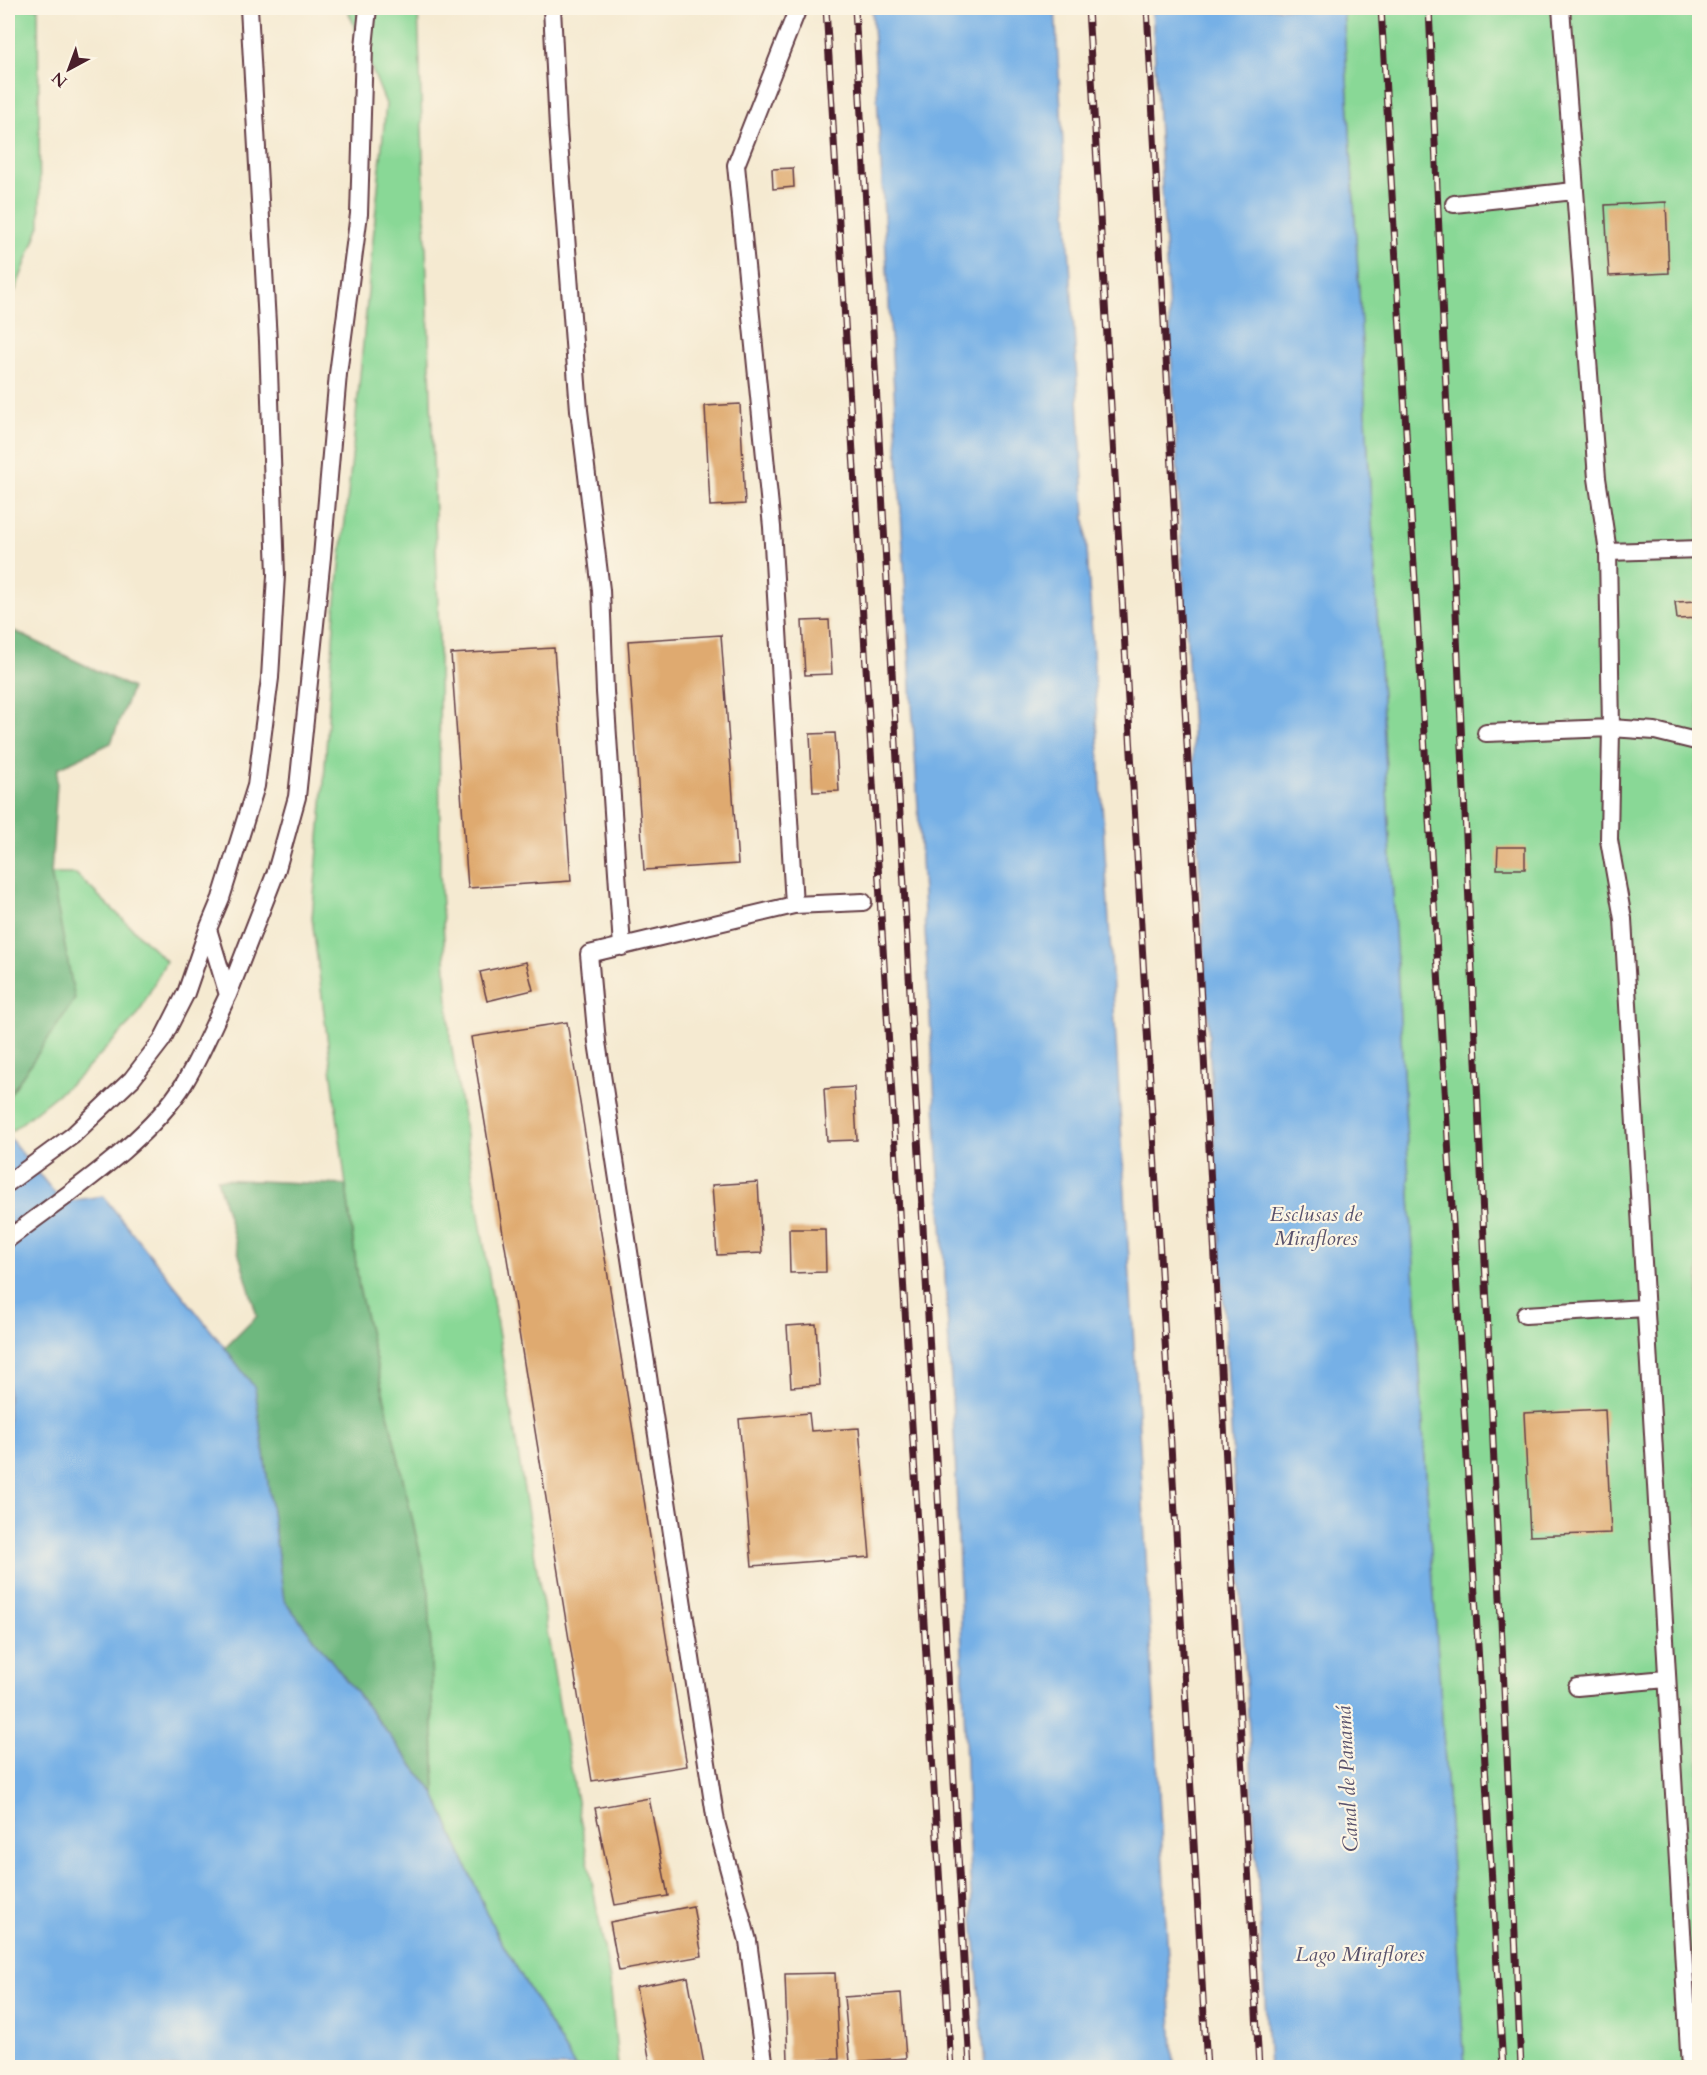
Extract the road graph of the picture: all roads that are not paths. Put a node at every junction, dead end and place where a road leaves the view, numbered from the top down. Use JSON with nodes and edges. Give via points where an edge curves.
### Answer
{"nodes":[{"id":1,"x":249,"y":8,"type":"edge"},
{"id":2,"x":368,"y":8,"type":"edge"},
{"id":3,"x":552,"y":8,"type":"edge"},
{"id":4,"x":798,"y":8,"type":"edge"},
{"id":5,"x":1561,"y":8,"type":"edge"},
{"id":6,"x":1574,"y":191,"type":"junction"},
{"id":7,"x":1454,"y":204,"type":"dead end"},
{"id":8,"x":1700,"y":549,"type":"edge"},
{"id":9,"x":1608,"y":552,"type":"junction"},
{"id":10,"x":1611,"y":728,"type":"junction"},
{"id":11,"x":1486,"y":733,"type":"dead end"},
{"id":12,"x":1700,"y":742,"type":"edge"},
{"id":13,"x":862,"y":902,"type":"dead end"},
{"id":14,"x":794,"y":905,"type":"junction"},
{"id":15,"x":208,"y":930,"type":"junction"},
{"id":16,"x":622,"y":947,"type":"junction"},
{"id":17,"x":228,"y":995,"type":"junction"},
{"id":18,"x":8,"y":1183,"type":"edge"},
{"id":19,"x":8,"y":1239,"type":"edge"},
{"id":20,"x":1645,"y":1308,"type":"junction"},
{"id":21,"x":1525,"y":1315,"type":"dead end"},
{"id":22,"x":1666,"y":1679,"type":"junction"},
{"id":23,"x":1577,"y":1687,"type":"dead end"},
{"id":24,"x":770,"y":2067,"type":"edge"},
{"id":25,"x":1690,"y":2067,"type":"edge"}],
"edges":[{"from":1,"to":15,"type":"lane","via":[[268,341],[276,575],[270,678],[256,786]]},
{"from":2,"to":17,"type":"lane","via":[[359,214],[338,374],[297,797],[276,872]]},
{"from":3,"to":16,"type":"lane","via":[[579,410],[601,590]]},
{"from":4,"to":14,"type":"lane","via":[[736,165],[772,527]]},
{"from":5,"to":6,"type":"lane"},
{"from":6,"to":7,"type":"lane"},
{"from":6,"to":9,"type":"lane","via":[[1597,478]]},
{"from":8,"to":9,"type":"lane"},
{"from":9,"to":10,"type":"lane"},
{"from":10,"to":11,"type":"lane"},
{"from":10,"to":12,"type":"lane","via":[[1655,731]]},
{"from":10,"to":20,"type":"lane","via":[[1609,840],[1623,919]]},
{"from":13,"to":14,"type":"lane"},
{"from":14,"to":16,"type":"lane"},
{"from":15,"to":17,"type":"lane"},
{"from":15,"to":18,"type":"lane","via":[[186,993],[162,1040],[132,1079],[72,1136]]},
{"from":16,"to":24,"type":"lane","via":[[589,954],[597,1042],[716,1822],[748,1941],[764,2061]]},
{"from":17,"to":19,"type":"lane","via":[[185,1082],[151,1126]]},
{"from":20,"to":21,"type":"lane"},
{"from":20,"to":22,"type":"lane"},
{"from":22,"to":23,"type":"lane"},
{"from":22,"to":25,"type":"lane"}]}
